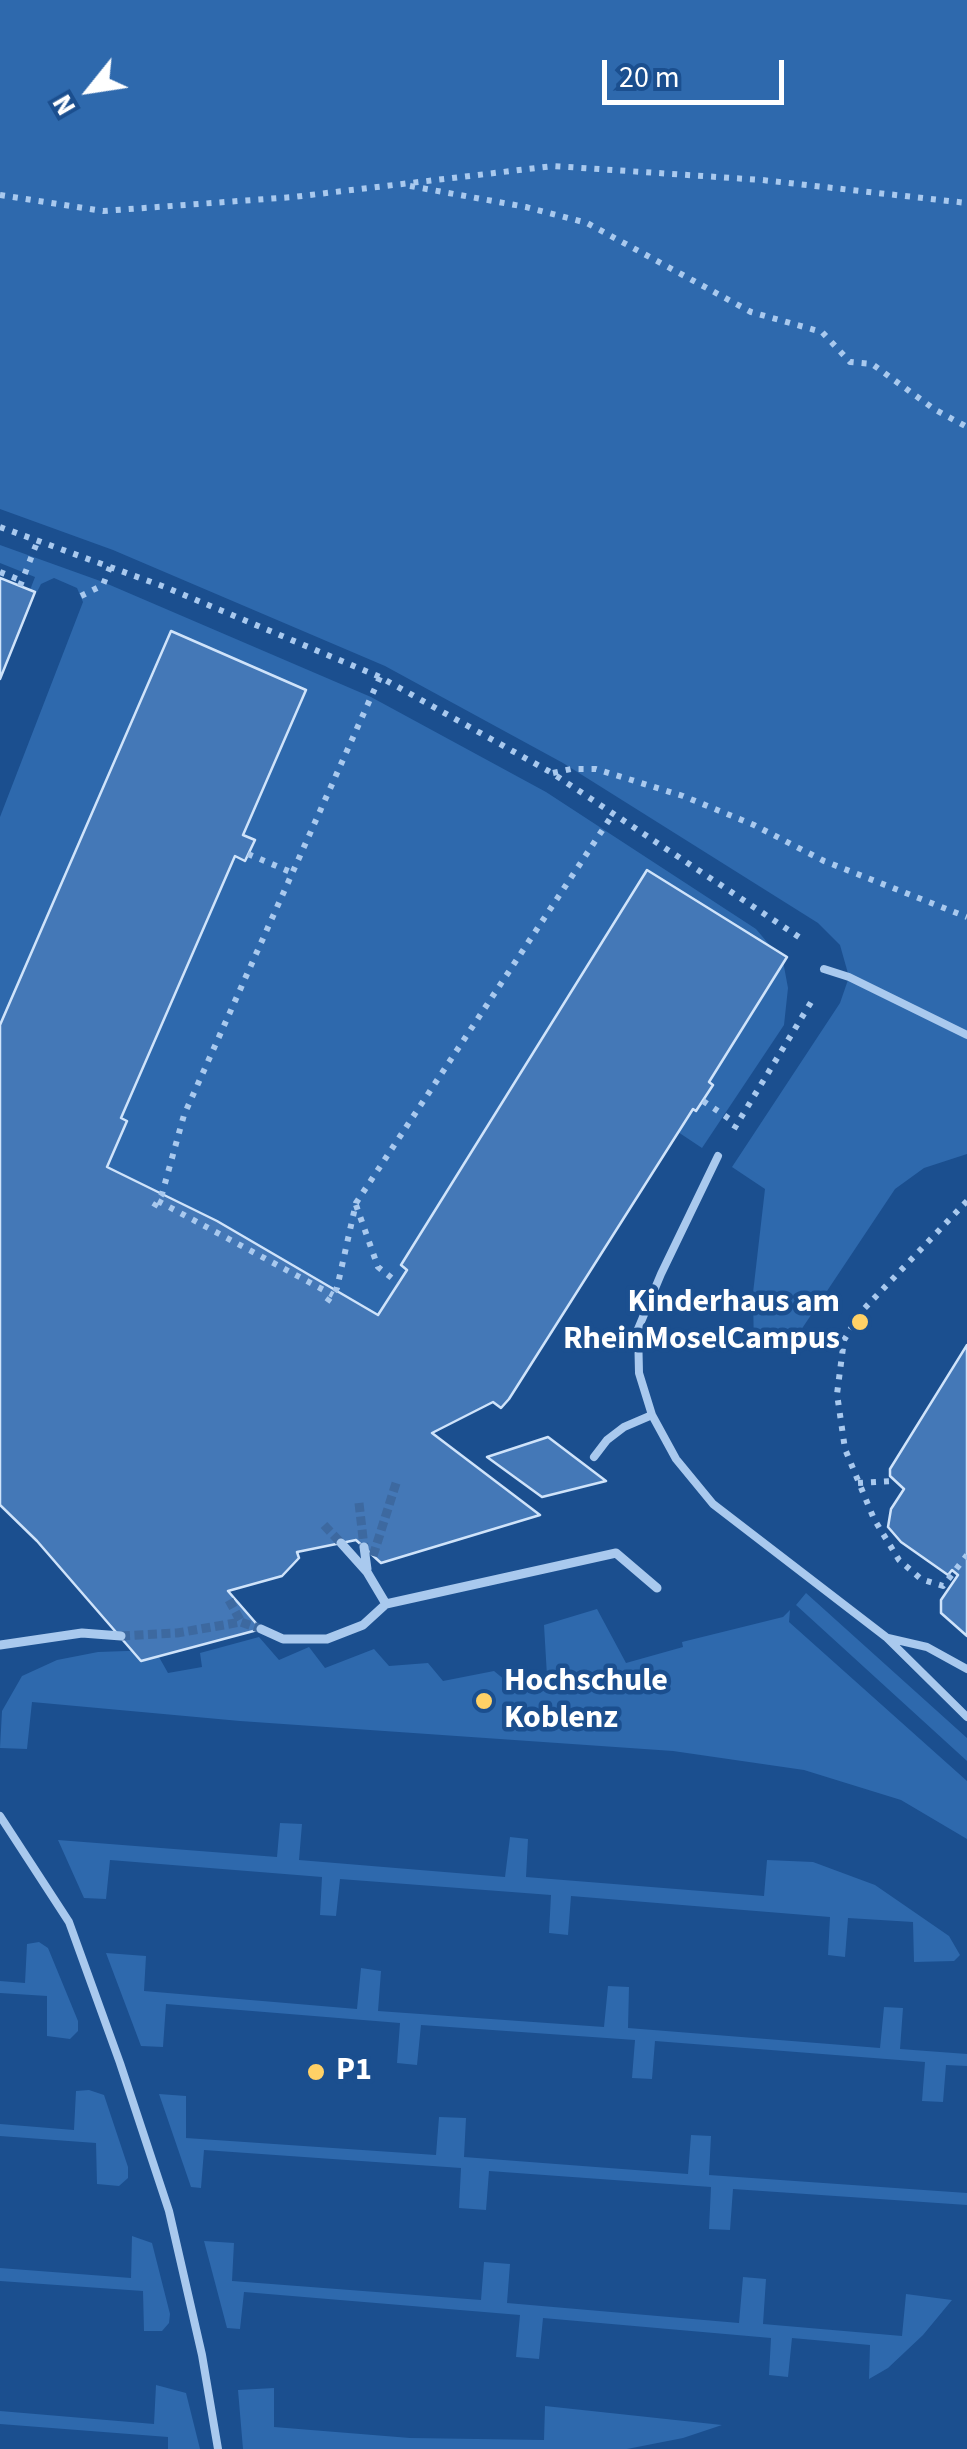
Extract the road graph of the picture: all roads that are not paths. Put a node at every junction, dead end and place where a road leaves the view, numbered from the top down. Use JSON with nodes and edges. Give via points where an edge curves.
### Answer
{"nodes":[{"id":1,"x":824,"y":969,"type":"road end"},
{"id":2,"x":967,"y":1035,"type":"edge"},
{"id":3,"x":718,"y":1156,"type":"road end"},
{"id":4,"x":652,"y":1415,"type":"junction"},
{"id":5,"x":594,"y":1457,"type":"dead end"},
{"id":6,"x":341,"y":1543,"type":"tunnel mouth"},
{"id":7,"x":364,"y":1548,"type":"tunnel mouth"},
{"id":8,"x":373,"y":1556,"type":"tunnel mouth"},
{"id":9,"x":367,"y":1572,"type":"junction"},
{"id":10,"x":657,"y":1588,"type":"dead end"},
{"id":11,"x":386,"y":1604,"type":"junction"},
{"id":12,"x":261,"y":1629,"type":"tunnel mouth"},
{"id":13,"x":121,"y":1636,"type":"tunnel mouth"},
{"id":14,"x":886,"y":1638,"type":"junction"},
{"id":15,"x":0,"y":1646,"type":"edge"},
{"id":16,"x":967,"y":1669,"type":"edge"},
{"id":17,"x":967,"y":1717,"type":"edge"},
{"id":18,"x":0,"y":1816,"type":"edge"},
{"id":19,"x":218,"y":2449,"type":"edge"}],
"edges":[{"from":1,"to":2,"type":"lane"},
{"from":3,"to":4,"type":"lane","via":[[638,1329],[639,1373]]},
{"from":4,"to":5,"type":"lane","via":[[624,1427]]},
{"from":4,"to":14,"type":"lane","via":[[676,1459],[714,1504]]},
{"from":6,"to":9,"type":"street"},
{"from":7,"to":9,"type":"street"},
{"from":8,"to":9,"type":"street"},
{"from":9,"to":11,"type":"street"},
{"from":10,"to":11,"type":"street","via":[[616,1554]]},
{"from":11,"to":12,"type":"street","via":[[364,1624],[327,1640],[284,1639]]},
{"from":13,"to":15,"type":"street","via":[[82,1633]]},
{"from":14,"to":16,"type":"lane","via":[[927,1647]]},
{"from":14,"to":17,"type":"lane"},
{"from":18,"to":19,"type":"lane","via":[[68,1922],[120,2063],[169,2211]]}]}
